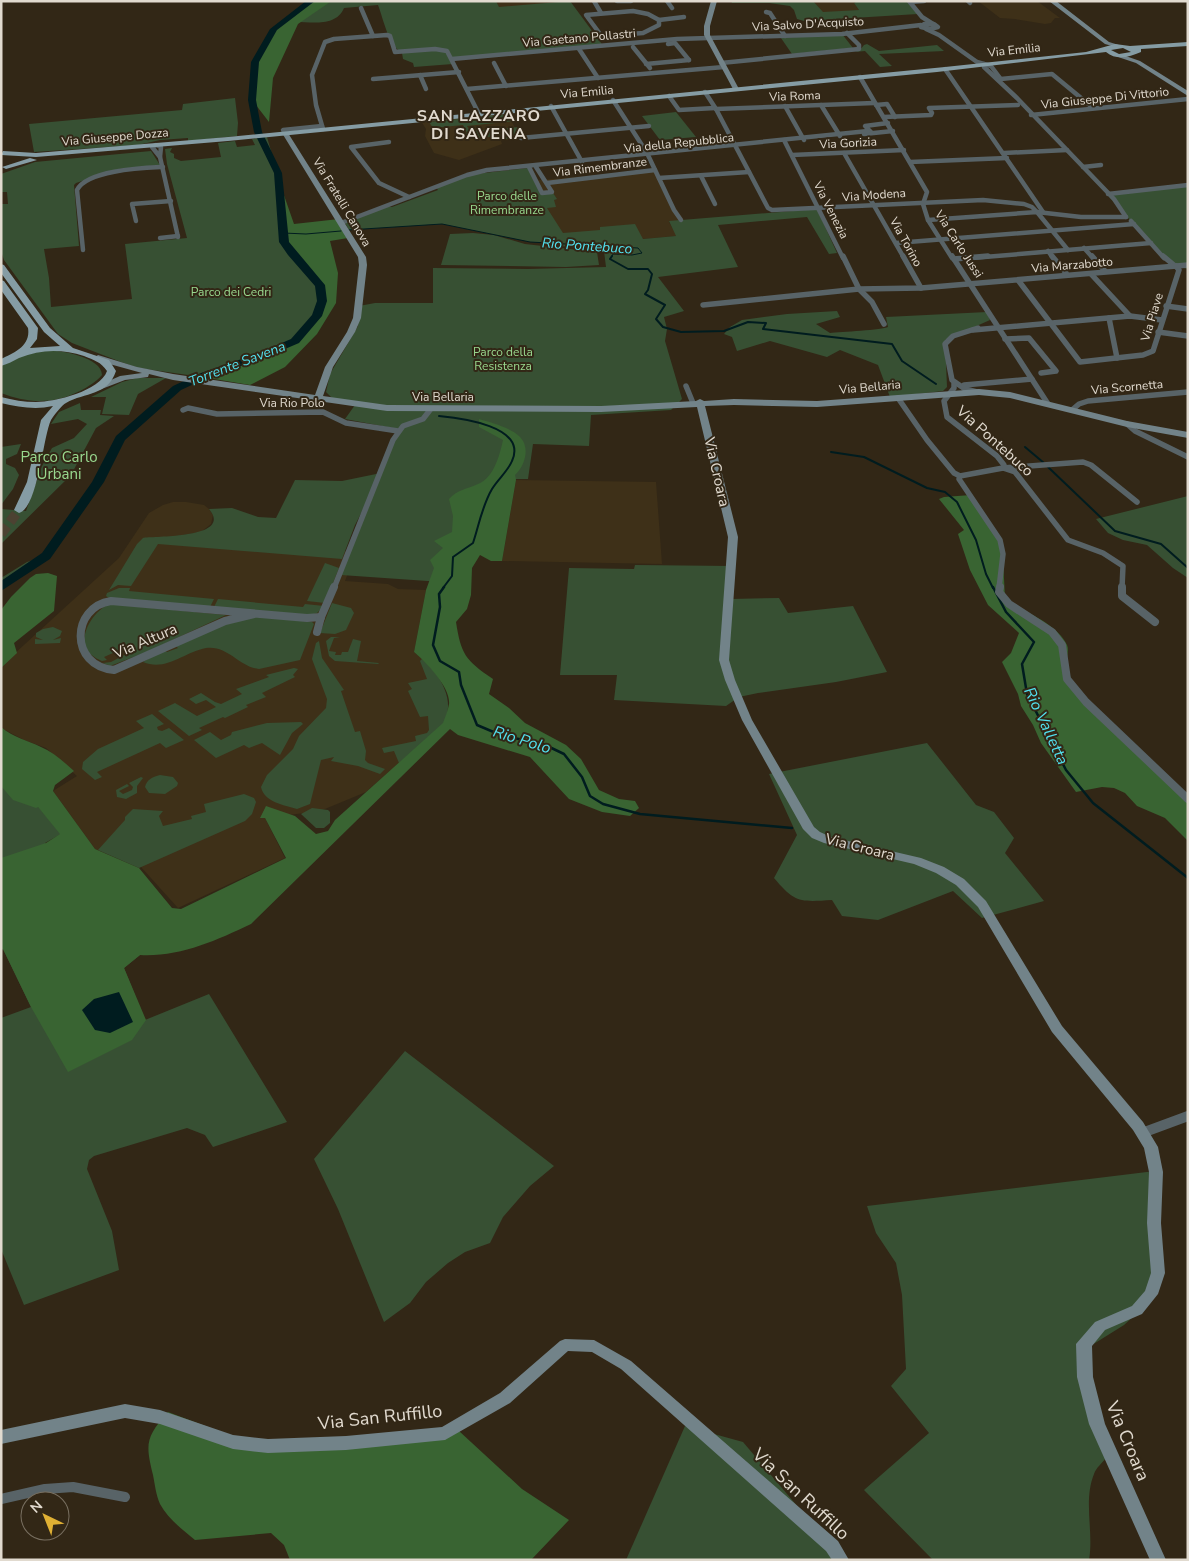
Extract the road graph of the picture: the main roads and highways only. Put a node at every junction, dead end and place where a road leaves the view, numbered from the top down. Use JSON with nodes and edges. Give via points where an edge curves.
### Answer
{"nodes":[{"id":1,"x":1188,"y":44,"type":"edge"},
{"id":2,"x":1108,"y":49,"type":"junction"},
{"id":3,"x":1132,"y":51,"type":"junction"},
{"id":4,"x":259,"y":136,"type":"joint"},
{"id":5,"x":157,"y":150,"type":"junction"},
{"id":6,"x":2,"y":153,"type":"edge"},
{"id":7,"x":8,"y":164,"type":"edge"},
{"id":8,"x":1,"y":267,"type":"edge"},
{"id":9,"x":1,"y":283,"type":"edge"},
{"id":10,"x":69,"y":348,"type":"junction"},
{"id":11,"x":19,"y":354,"type":"junction"},
{"id":12,"x":1,"y":363,"type":"edge"},
{"id":13,"x":1,"y":400,"type":"edge"},
{"id":14,"x":61,"y":402,"type":"junction"},
{"id":15,"x":27,"y":406,"type":"junction"}],
"edges":[{"from":1,"to":3,"type":"main road"},
{"from":2,"to":3,"type":"main road","via":[[1119,46]]},
{"from":2,"to":3,"type":"main road","via":[[1120,56]]},
{"from":2,"to":4,"type":"main road","name":"Via Emilia","via":[[1086,54]]},
{"from":4,"to":5,"type":"main road","name":"Via Giuseppe Dozza"},
{"from":5,"to":6,"type":"main road","name":"Via Giuseppe Dozza","via":[[36,155]]},
{"from":5,"to":7,"type":"main road","name":"Via Giuseppe Dozza"},
{"from":6,"to":7,"type":"main road"},
{"from":8,"to":10,"type":"main road","via":[[47,330]]},
{"from":9,"to":11,"type":"main road","via":[[35,335]]},
{"from":10,"to":11,"type":"main road","via":[[44,347]]},
{"from":10,"to":14,"type":"main road","via":[[106,362],[111,370],[109,378],[99,387]]},
{"from":11,"to":12,"type":"main road"},
{"from":13,"to":15,"type":"main road"},
{"from":14,"to":15,"type":"main road"},
{"from":14,"to":15,"type":"main road","via":[[46,420],[32,482],[16,510],[38,423],[36,412]]}]}
